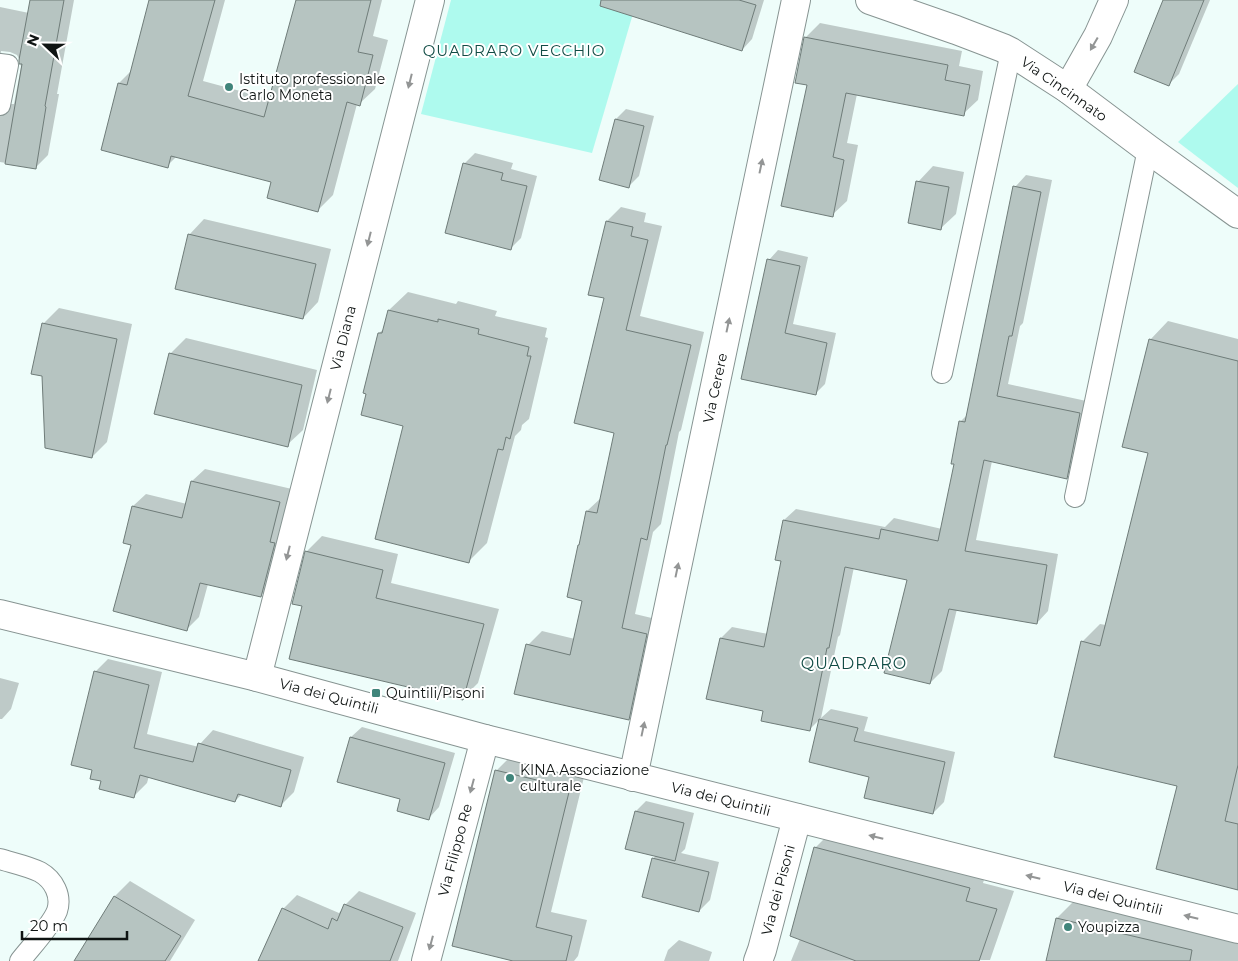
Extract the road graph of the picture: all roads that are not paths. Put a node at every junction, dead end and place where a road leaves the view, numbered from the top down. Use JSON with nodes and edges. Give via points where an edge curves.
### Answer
{"nodes":[{"id":1,"x":430,"y":0,"type":"edge"},
{"id":2,"x":796,"y":0,"type":"edge"},
{"id":3,"x":870,"y":0,"type":"edge"},
{"id":4,"x":1114,"y":0,"type":"edge"},
{"id":5,"x":1011,"y":52,"type":"junction"},
{"id":6,"x":0,"y":64,"type":"edge"},
{"id":7,"x":1068,"y":89,"type":"junction"},
{"id":8,"x":0,"y":105,"type":"edge"},
{"id":9,"x":1148,"y":149,"type":"junction"},
{"id":10,"x":1238,"y":214,"type":"edge"},
{"id":11,"x":942,"y":373,"type":"dead end"},
{"id":12,"x":1075,"y":497,"type":"dead end"},
{"id":13,"x":0,"y":614,"type":"edge"},
{"id":14,"x":256,"y":677,"type":"junction"},
{"id":15,"x":485,"y":739,"type":"junction"},
{"id":16,"x":633,"y":777,"type":"junction"},
{"id":17,"x":797,"y":818,"type":"junction"},
{"id":18,"x":0,"y":859,"type":"edge"},
{"id":19,"x":1238,"y":929,"type":"edge"},
{"id":20,"x":20,"y":961,"type":"edge"},
{"id":21,"x":426,"y":961,"type":"edge"},
{"id":22,"x":758,"y":961,"type":"edge"}],
"edges":[{"from":1,"to":14,"type":"street","name":"Via Diana","one_way":true},
{"from":16,"to":2,"type":"street","name":"Via Cerere","one_way":true},
{"from":3,"to":5,"type":"street","name":"Via Cincinnato"},
{"from":4,"to":7,"type":"street","one_way":true},
{"from":5,"to":7,"type":"street","name":"Via Cincinnato"},
{"from":5,"to":11,"type":"lane"},
{"from":6,"to":8,"type":"lane","via":[[8,66]]},
{"from":7,"to":9,"type":"street","name":"Via Cincinnato"},
{"from":9,"to":10,"type":"street","name":"Via Cincinnato"},
{"from":9,"to":12,"type":"lane"},
{"from":13,"to":14,"type":"street","name":"Via dei Quintili"},
{"from":14,"to":15,"type":"street","name":"Via dei Quintili"},
{"from":15,"to":16,"type":"street","name":"Via dei Quintili"},
{"from":15,"to":21,"type":"street","name":"Via Filippo Re","one_way":true},
{"from":16,"to":17,"type":"street","name":"Via dei Quintili"},
{"from":19,"to":17,"type":"street","name":"Via dei Quintili","one_way":true},
{"from":17,"to":22,"type":"street","name":"Via dei Pisoni"},
{"from":18,"to":20,"type":"lane","via":[[46,876],[58,899],[53,919]]}]}
